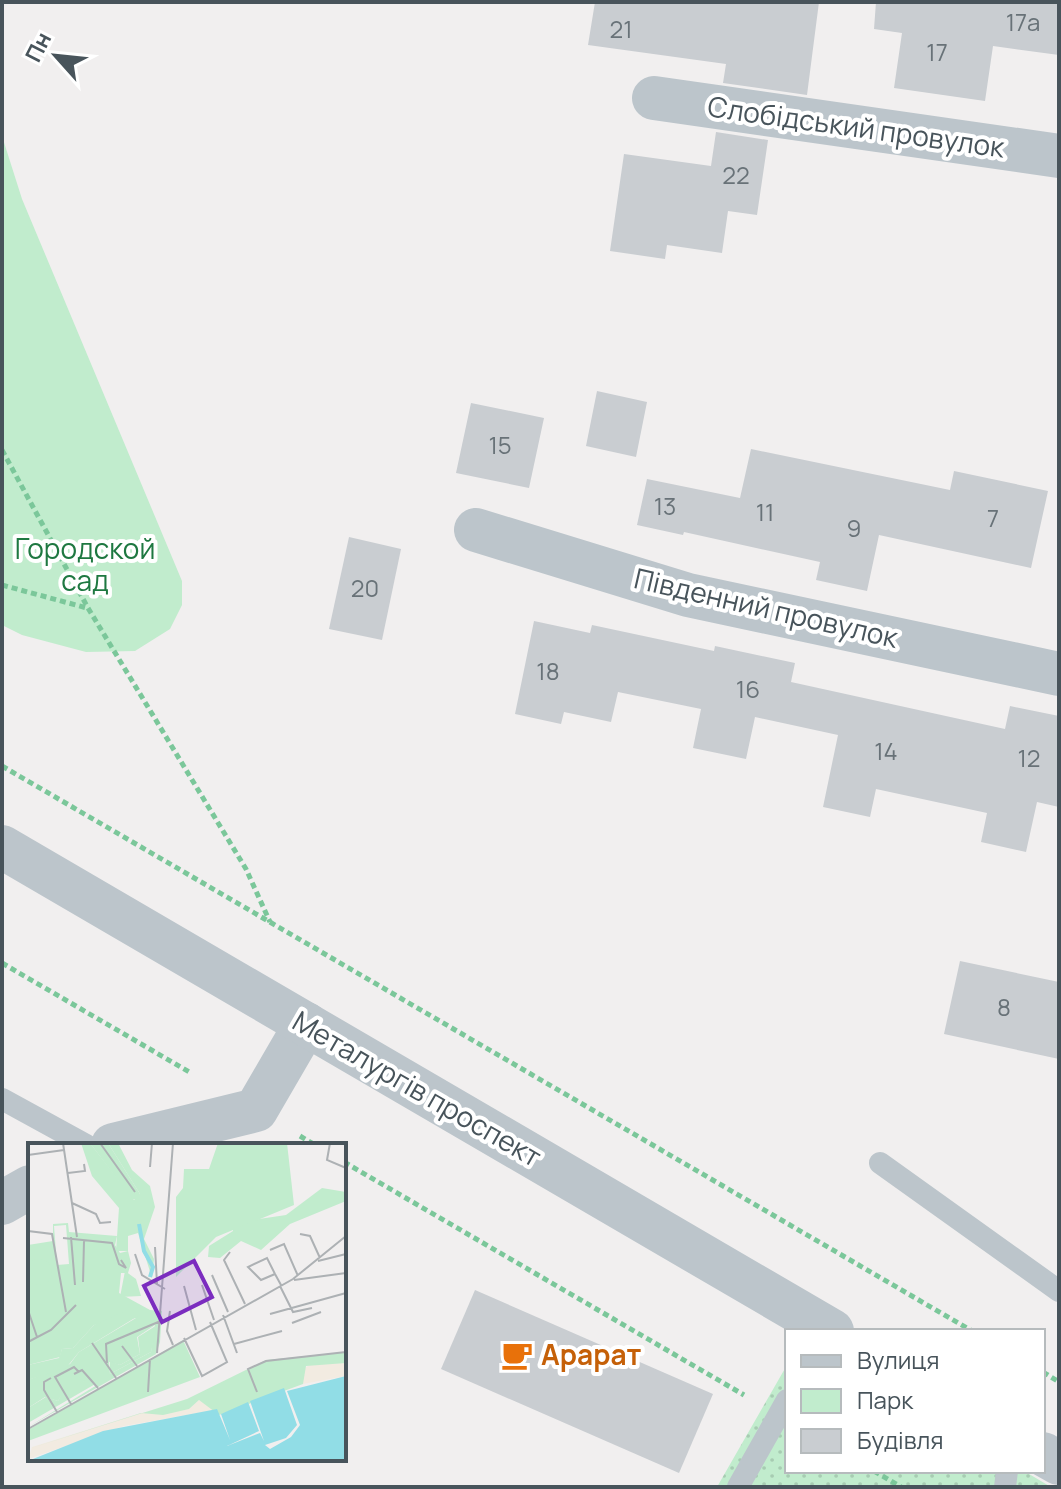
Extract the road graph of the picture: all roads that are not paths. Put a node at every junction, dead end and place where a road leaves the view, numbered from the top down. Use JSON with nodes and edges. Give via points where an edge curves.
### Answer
{"nodes":[{"id":1,"x":654,"y":98,"type":"dead end"},
{"id":2,"x":1059,"y":156,"type":"edge"},
{"id":3,"x":476,"y":530,"type":"dead end"},
{"id":4,"x":1059,"y":674,"type":"edge"},
{"id":5,"x":2,"y":847,"type":"edge"},
{"id":6,"x":306,"y":1024,"type":"junction"},
{"id":7,"x":2,"y":1099,"type":"edge"},
{"id":8,"x":82,"y":1143,"type":"edge"},
{"id":9,"x":121,"y":1143,"type":"edge"},
{"id":10,"x":880,"y":1163,"type":"dead end"},
{"id":11,"x":28,"y":1188,"type":"edge"},
{"id":12,"x":2,"y":1203,"type":"edge"},
{"id":13,"x":1059,"y":1291,"type":"edge"},
{"id":14,"x":827,"y":1329,"type":"edge"},
{"id":15,"x":783,"y":1408,"type":"edge"},
{"id":16,"x":738,"y":1487,"type":"edge"}],
"edges":[{"from":1,"to":2,"type":"street","name":"Слобідський провулок"},
{"from":3,"to":4,"type":"street","name":"Південний провулок","via":[[688,595]]},
{"from":5,"to":6,"type":"street","name":"Металургів проспект"},
{"from":6,"to":9,"type":"street","via":[[256,1110]]},
{"from":6,"to":14,"type":"street","name":"Металургів проспект"},
{"from":7,"to":8,"type":"lane"},
{"from":10,"to":13,"type":"lane"},
{"from":11,"to":12,"type":"street"},
{"from":15,"to":16,"type":"lane"}]}
